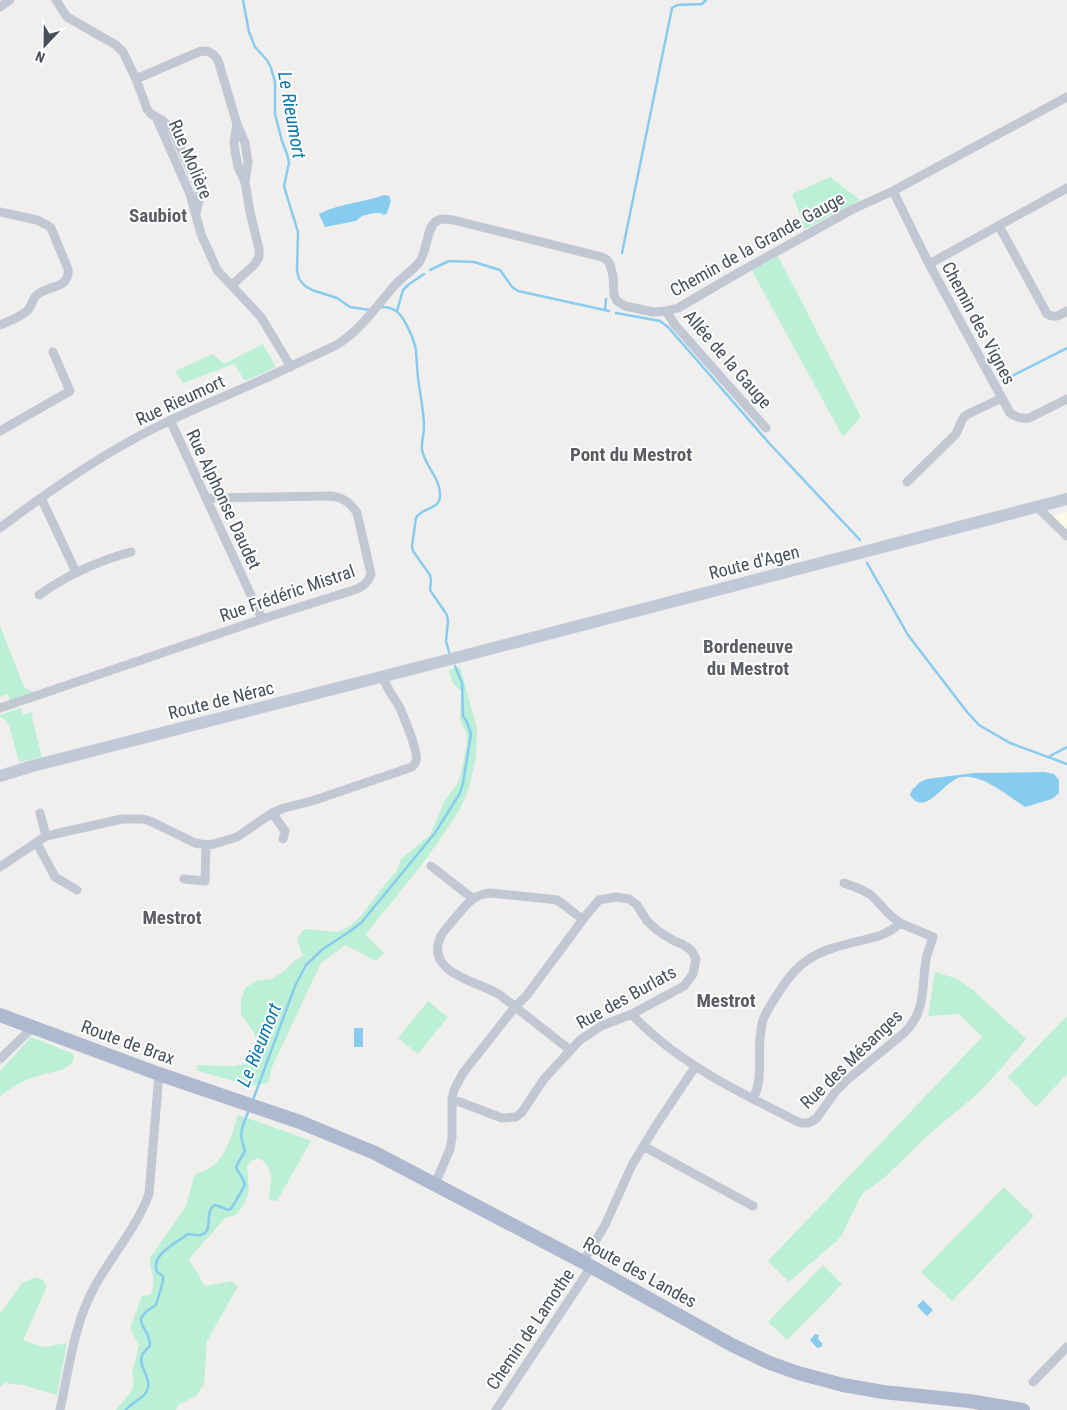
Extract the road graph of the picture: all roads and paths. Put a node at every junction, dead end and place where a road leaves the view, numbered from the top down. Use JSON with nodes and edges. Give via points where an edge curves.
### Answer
{"nodes":[{"id":1,"x":10,"y":0,"type":"edge"},
{"id":2,"x":56,"y":0,"type":"edge"},
{"id":3,"x":0,"y":7,"type":"edge"},
{"id":4,"x":136,"y":79,"type":"junction"},
{"id":5,"x":1067,"y":97,"type":"edge"},
{"id":6,"x":1067,"y":188,"type":"edge"},
{"id":7,"x":893,"y":191,"type":"junction"},
{"id":8,"x":0,"y":212,"type":"edge"},
{"id":9,"x":999,"y":226,"type":"junction"},
{"id":10,"x":929,"y":264,"type":"junction"},
{"id":11,"x":232,"y":285,"type":"junction"},
{"id":12,"x":376,"y":308,"type":"joint"},
{"id":13,"x":666,"y":311,"type":"junction"},
{"id":14,"x":1067,"y":311,"type":"edge"},
{"id":15,"x":0,"y":325,"type":"edge"},
{"id":16,"x":52,"y":352,"type":"dead end"},
{"id":17,"x":291,"y":367,"type":"junction"},
{"id":18,"x":1002,"y":398,"type":"junction"},
{"id":19,"x":1067,"y":399,"type":"edge"},
{"id":20,"x":170,"y":420,"type":"junction"},
{"id":21,"x":766,"y":428,"type":"dead end"},
{"id":22,"x":0,"y":430,"type":"edge"},
{"id":23,"x":907,"y":482,"type":"dead end"},
{"id":24,"x":41,"y":498,"type":"junction"},
{"id":25,"x":206,"y":498,"type":"junction"},
{"id":26,"x":1067,"y":500,"type":"edge"},
{"id":27,"x":1037,"y":507,"type":"junction"},
{"id":28,"x":0,"y":528,"type":"edge"},
{"id":29,"x":1067,"y":536,"type":"edge"},
{"id":30,"x":131,"y":552,"type":"dead end"},
{"id":31,"x":76,"y":572,"type":"junction"},
{"id":32,"x":39,"y":595,"type":"dead end"},
{"id":33,"x":262,"y":619,"type":"junction"},
{"id":34,"x":451,"y":659,"type":"joint"},
{"id":35,"x":383,"y":677,"type":"junction"},
{"id":36,"x":0,"y":708,"type":"edge"},
{"id":37,"x":0,"y":776,"type":"edge"},
{"id":38,"x":40,"y":813,"type":"dead end"},
{"id":39,"x":272,"y":813,"type":"junction"},
{"id":40,"x":46,"y":836,"type":"junction"},
{"id":41,"x":283,"y":839,"type":"dead end"},
{"id":42,"x":37,"y":843,"type":"junction"},
{"id":43,"x":206,"y":845,"type":"junction"},
{"id":44,"x":432,"y":866,"type":"dead end"},
{"id":45,"x":0,"y":867,"type":"edge"},
{"id":46,"x":184,"y":879,"type":"dead end"},
{"id":47,"x":844,"y":883,"type":"dead end"},
{"id":48,"x":76,"y":890,"type":"dead end"},
{"id":49,"x":472,"y":898,"type":"junction"},
{"id":50,"x":582,"y":919,"type":"junction"},
{"id":51,"x":900,"y":923,"type":"junction"},
{"id":52,"x":515,"y":1007,"type":"junction"},
{"id":53,"x":0,"y":1014,"type":"edge"},
{"id":54,"x":632,"y":1014,"type":"junction"},
{"id":55,"x":34,"y":1027,"type":"junction"},
{"id":56,"x":570,"y":1050,"type":"junction"},
{"id":57,"x":0,"y":1060,"type":"edge"},
{"id":58,"x":694,"y":1067,"type":"junction"},
{"id":59,"x":159,"y":1074,"type":"junction"},
{"id":60,"x":452,"y":1098,"type":"junction"},
{"id":61,"x":753,"y":1098,"type":"junction"},
{"id":62,"x":257,"y":1108,"type":"joint"},
{"id":63,"x":643,"y":1146,"type":"junction"},
{"id":64,"x":435,"y":1184,"type":"junction"},
{"id":65,"x":753,"y":1206,"type":"dead end"},
{"id":66,"x":587,"y":1264,"type":"junction"},
{"id":67,"x":1067,"y":1347,"type":"edge"},
{"id":68,"x":1034,"y":1382,"type":"dead end"},
{"id":69,"x":60,"y":1410,"type":"edge"},
{"id":70,"x":496,"y":1410,"type":"edge"},
{"id":71,"x":1023,"y":1410,"type":"edge"}],
"edges":[{"from":1,"to":3,"type":"street"},
{"from":2,"to":4,"type":"street","name":"Rue Molière","via":[[67,17],[116,45]]},
{"from":4,"to":11,"type":"street","name":"Rue Molière","via":[[145,106],[156,117],[190,194],[201,234],[217,270]]},
{"from":4,"to":11,"type":"street","via":[[201,51],[212,53],[218,60],[237,124],[234,151],[245,182],[259,250],[254,265]]},
{"from":5,"to":7,"type":"street","name":"Chemin de la Grande Gauge"},
{"from":6,"to":9,"type":"street"},
{"from":7,"to":10,"type":"street","name":"Chemin des Vignes"},
{"from":7,"to":13,"type":"street","name":"Chemin de la Grande Gauge","via":[[852,209],[678,308]]},
{"from":8,"to":15,"type":"street","via":[[38,220],[50,228],[69,275],[63,283],[37,294],[24,314]]},
{"from":9,"to":10,"type":"street"},
{"from":9,"to":14,"type":"street","via":[[1047,314],[1055,317]]},
{"from":10,"to":18,"type":"street","name":"Chemin des Vignes"},
{"from":11,"to":17,"type":"street","name":"Rue Molière","via":[[261,317]]},
{"from":12,"to":13,"type":"street","name":"Chemin de la Grande Gauge","via":[[418,264],[430,229],[435,222],[445,218],[602,257],[610,264],[617,301],[653,312]]},
{"from":12,"to":17,"type":"street","name":"Rue Rieumort","via":[[350,336]]},
{"from":13,"to":21,"type":"street","name":"Allée de la Gauge"},
{"from":16,"to":22,"type":"street","via":[[70,391]]},
{"from":17,"to":20,"type":"street","name":"Rue Rieumort"},
{"from":18,"to":19,"type":"street","name":"Chemin des Vignes","via":[[1010,413],[1024,419]]},
{"from":18,"to":23,"type":"street","via":[[963,418],[956,434]]},
{"from":20,"to":24,"type":"street","name":"Rue Rieumort"},
{"from":20,"to":25,"type":"street","name":"Rue Alphonse Daudet"},
{"from":24,"to":28,"type":"street","name":"Rue Rieumort"},
{"from":24,"to":31,"type":"street"},
{"from":25,"to":33,"type":"street","name":"Rue Alphonse Daudet"},
{"from":25,"to":33,"type":"street","name":"Rue Frédéric Mistral","via":[[332,496],[347,501],[357,513],[371,574],[368,582],[358,589]]},
{"from":26,"to":27,"type":"main road","name":"Route d'Agen"},
{"from":27,"to":29,"type":"street"},
{"from":27,"to":34,"type":"main road","name":"Route d'Agen"},
{"from":30,"to":31,"type":"street"},
{"from":31,"to":32,"type":"street"},
{"from":33,"to":36,"type":"street","name":"Rue Frédéric Mistral"},
{"from":34,"to":35,"type":"main road","name":"Route de Nérac"},
{"from":35,"to":37,"type":"main road","name":"Route de Nérac"},
{"from":35,"to":39,"type":"street","via":[[408,728],[416,755],[415,764]]},
{"from":38,"to":40,"type":"street"},
{"from":39,"to":41,"type":"street","via":[[285,831]]},
{"from":39,"to":43,"type":"street","via":[[237,837]]},
{"from":40,"to":42,"type":"street"},
{"from":40,"to":43,"type":"street","via":[[132,819],[150,821],[185,839]]},
{"from":42,"to":45,"type":"street"},
{"from":42,"to":48,"type":"street","via":[[55,877]]},
{"from":43,"to":46,"type":"street","via":[[204,880]]},
{"from":44,"to":49,"type":"street"},
{"from":47,"to":51,"type":"street","via":[[871,895]]},
{"from":49,"to":50,"type":"street","via":[[490,893],[556,900]]},
{"from":49,"to":52,"type":"street","via":[[440,938],[440,960],[458,976],[493,990]]},
{"from":50,"to":52,"type":"street","name":"Rue des Burlats"},
{"from":50,"to":54,"type":"street","name":"Rue des Burlats","via":[[600,900],[616,896],[629,899],[637,904],[647,921],[658,931],[682,944],[696,959],[693,974],[684,986]]},
{"from":51,"to":61,"type":"street","via":[[882,936],[817,954],[800,966],[783,985],[763,1019],[759,1082]]},
{"from":51,"to":61,"type":"street","name":"Rue des Mésanges","via":[[933,937],[926,961],[921,1006],[912,1026],[847,1080],[816,1119],[808,1123],[796,1121]]},
{"from":52,"to":56,"type":"street"},
{"from":52,"to":60,"type":"street","name":"Rue des Burlats","via":[[463,1073]]},
{"from":53,"to":55,"type":"main road","name":"Route de Brax"},
{"from":54,"to":56,"type":"street","name":"Rue des Burlats","via":[[601,1026]]},
{"from":54,"to":58,"type":"street","name":"Rue des Mésanges"},
{"from":55,"to":57,"type":"street"},
{"from":55,"to":59,"type":"main road","name":"Route de Brax"},
{"from":56,"to":60,"type":"street","name":"Rue des Burlats","via":[[516,1117],[502,1118]]},
{"from":58,"to":61,"type":"street","name":"Rue des Mésanges"},
{"from":58,"to":63,"type":"street"},
{"from":59,"to":62,"type":"main road","name":"Route de Brax"},
{"from":59,"to":69,"type":"street","via":[[149,1194],[121,1247],[95,1286],[79,1323]]},
{"from":60,"to":64,"type":"street","via":[[450,1149]]},
{"from":62,"to":64,"type":"main road","name":"Route des Landes","via":[[375,1153]]},
{"from":63,"to":65,"type":"street"},
{"from":63,"to":66,"type":"street"},
{"from":64,"to":66,"type":"main road","name":"Route des Landes"},
{"from":66,"to":70,"type":"street","name":"Chemin de Lamothe"},
{"from":66,"to":71,"type":"main road","name":"Route des Landes","via":[[732,1345],[798,1373],[883,1392]]},
{"from":67,"to":68,"type":"street"}]}
